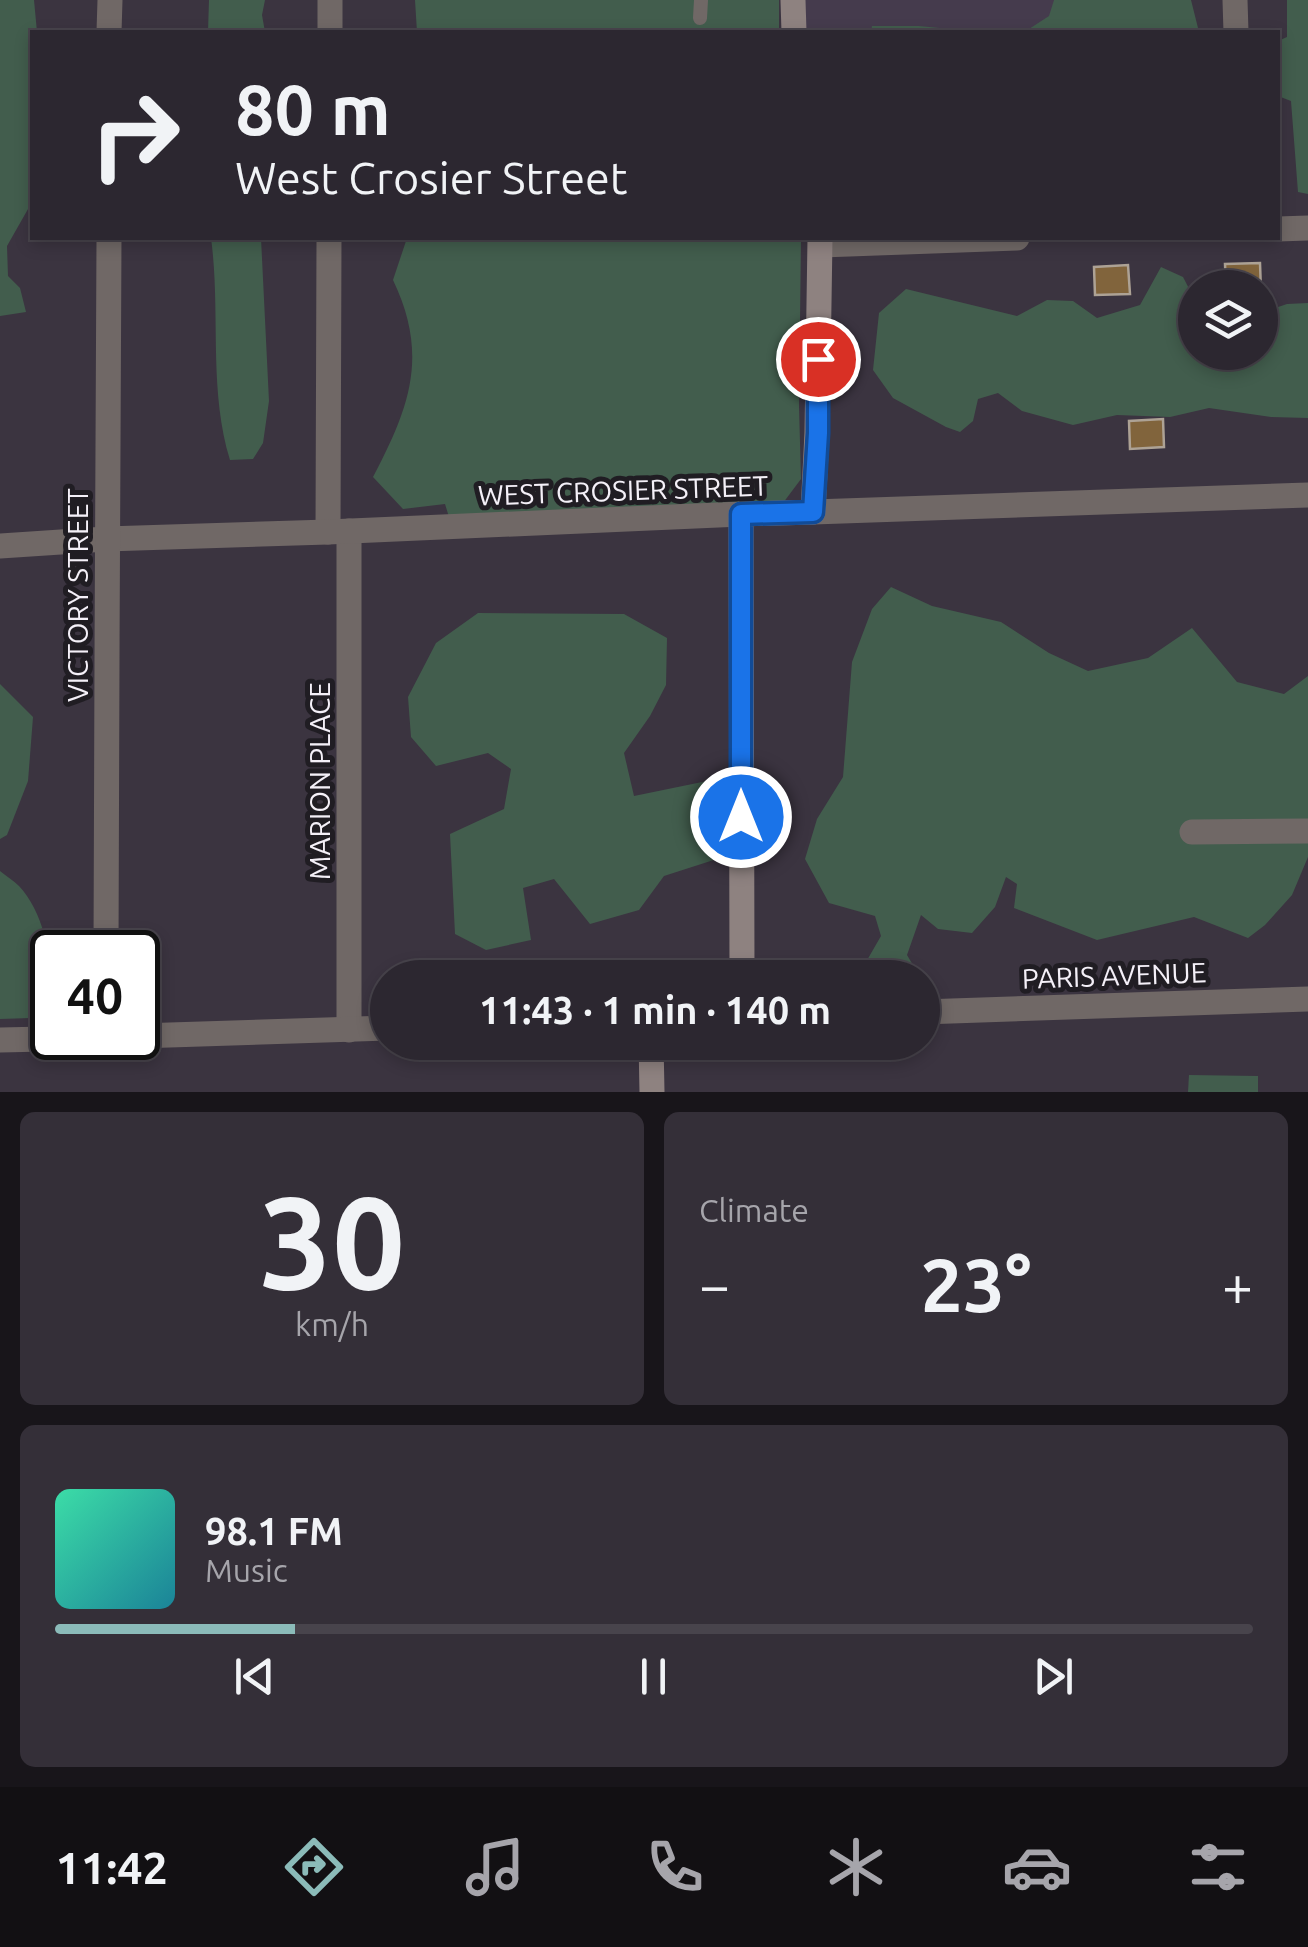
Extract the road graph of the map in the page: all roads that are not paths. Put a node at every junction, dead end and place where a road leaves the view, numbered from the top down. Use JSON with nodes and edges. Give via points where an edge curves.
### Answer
{"nodes":[{"id":1,"x":110,"y":0,"type":"edge"},
{"id":2,"x":330,"y":0,"type":"edge"},
{"id":3,"x":701,"y":0,"type":"edge"},
{"id":4,"x":794,"y":0,"type":"edge"},
{"id":5,"x":1235,"y":0,"type":"edge"},
{"id":6,"x":700,"y":18,"type":"dead end"},
{"id":7,"x":109,"y":30,"type":"edge"},
{"id":8,"x":330,"y":30,"type":"edge"},
{"id":9,"x":794,"y":30,"type":"edge"},
{"id":10,"x":1236,"y":30,"type":"edge"},
{"id":11,"x":1308,"y":228,"type":"edge"},
{"id":12,"x":1280,"y":229,"type":"edge"},
{"id":13,"x":109,"y":240,"type":"edge"},
{"id":14,"x":329,"y":240,"type":"edge"},
{"id":15,"x":886,"y":240,"type":"edge"},
{"id":16,"x":821,"y":241,"type":"edge"},
{"id":17,"x":1308,"y":496,"type":"edge"},
{"id":18,"x":813,"y":512,"type":"junction"},
{"id":19,"x":741,"y":514,"type":"junction"},
{"id":20,"x":338,"y":532,"type":"junction"},
{"id":21,"x":106,"y":539,"type":"junction"},
{"id":22,"x":0,"y":546,"type":"edge"},
{"id":23,"x":1308,"y":830,"type":"edge"},
{"id":24,"x":1192,"y":832,"type":"dead end"},
{"id":25,"x":106,"y":930,"type":"edge"},
{"id":26,"x":742,"y":960,"type":"edge"},
{"id":27,"x":1308,"y":999,"type":"edge"},
{"id":28,"x":940,"y":1011,"type":"edge"},
{"id":29,"x":370,"y":1029,"type":"edge"},
{"id":30,"x":349,"y":1030,"type":"junction"},
{"id":31,"x":160,"y":1035,"type":"edge"},
{"id":32,"x":30,"y":1039,"type":"edge"},
{"id":33,"x":0,"y":1040,"type":"edge"},
{"id":34,"x":651,"y":1060,"type":"edge"},
{"id":35,"x":652,"y":1092,"type":"edge"}],
"edges":[{"from":1,"to":7,"type":"street"},
{"from":2,"to":8,"type":"street"},
{"from":3,"to":6,"type":"lane"},
{"from":4,"to":9,"type":"street"},
{"from":5,"to":10,"type":"street"},
{"from":11,"to":12,"type":"street"},
{"from":13,"to":21,"type":"street","name":"VICTORY STREET"},
{"from":14,"to":20,"type":"street","name":"MARION PLACE"},
{"from":15,"to":16,"type":"street"},
{"from":16,"to":18,"type":"street"},
{"from":17,"to":18,"type":"street","name":"WEST CROSIER STREET"},
{"from":18,"to":19,"type":"street","name":"WEST CROSIER STREET"},
{"from":19,"to":20,"type":"street","name":"WEST CROSIER STREET"},
{"from":19,"to":26,"type":"street"},
{"from":20,"to":21,"type":"street","name":"WEST CROSIER STREET"},
{"from":20,"to":30,"type":"street","name":"MARION PLACE"},
{"from":21,"to":22,"type":"street","name":"WEST CROSIER STREET"},
{"from":21,"to":25,"type":"street","name":"VICTORY STREET"},
{"from":23,"to":24,"type":"street"},
{"from":27,"to":28,"type":"street","name":"PARIS AVENUE"},
{"from":29,"to":30,"type":"street"},
{"from":30,"to":31,"type":"street"},
{"from":32,"to":33,"type":"street"},
{"from":34,"to":35,"type":"street"}]}
